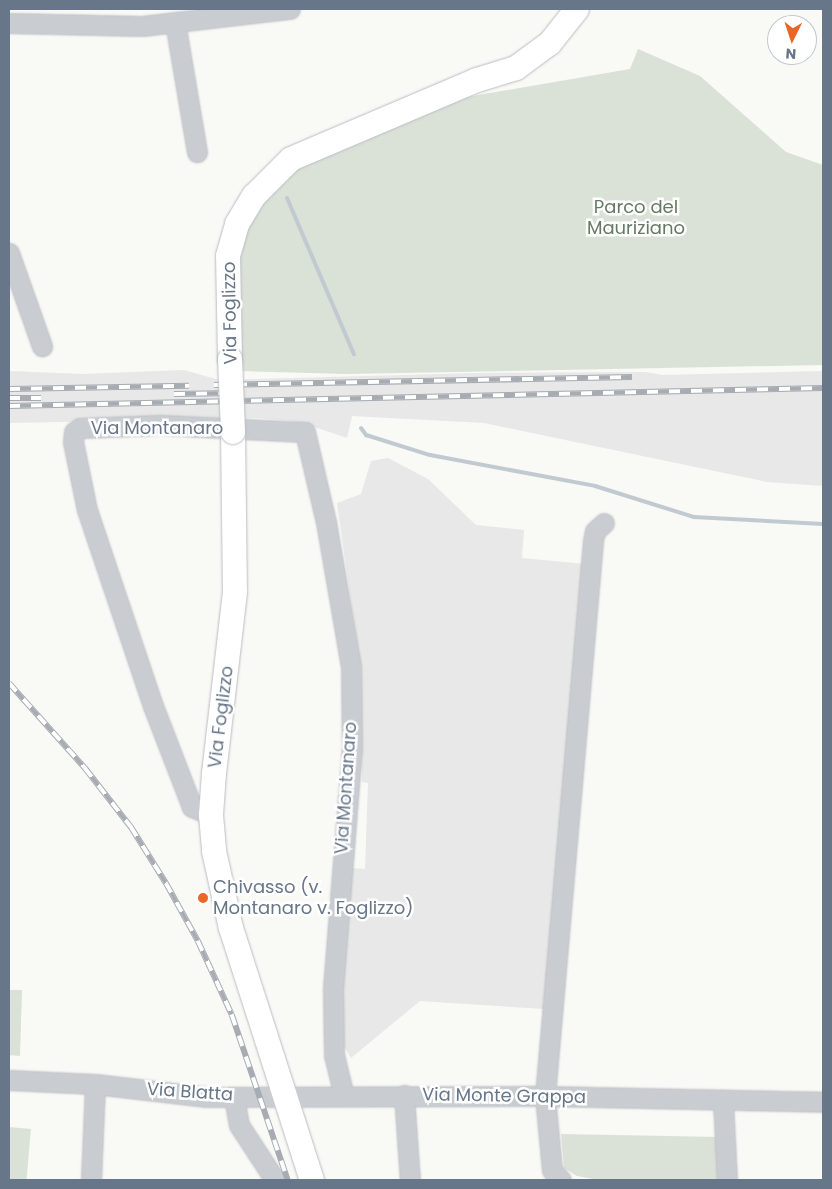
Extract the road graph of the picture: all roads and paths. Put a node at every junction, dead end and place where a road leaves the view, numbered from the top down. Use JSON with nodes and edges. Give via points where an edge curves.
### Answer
{"nodes":[{"id":1,"x":290,"y":9,"type":"edge"},
{"id":2,"x":576,"y":9,"type":"edge"},
{"id":3,"x":239,"y":12,"type":"edge"},
{"id":4,"x":175,"y":22,"type":"junction"},
{"id":5,"x":9,"y":23,"type":"edge"},
{"id":6,"x":196,"y":152,"type":"dead end"},
{"id":7,"x":9,"y":253,"type":"edge"},
{"id":8,"x":42,"y":346,"type":"dead end"},
{"id":9,"x":604,"y":523,"type":"dead end"},
{"id":10,"x":211,"y":815,"type":"junction"},
{"id":11,"x":9,"y":1080,"type":"edge"},
{"id":12,"x":95,"y":1084,"type":"junction"},
{"id":13,"x":404,"y":1095,"type":"junction"},
{"id":14,"x":234,"y":1096,"type":"junction"},
{"id":15,"x":344,"y":1096,"type":"junction"},
{"id":16,"x":546,"y":1096,"type":"junction"},
{"id":17,"x":284,"y":1098,"type":"junction"},
{"id":18,"x":723,"y":1100,"type":"junction"},
{"id":19,"x":823,"y":1102,"type":"edge"},
{"id":20,"x":91,"y":1180,"type":"edge"},
{"id":21,"x":275,"y":1180,"type":"edge"},
{"id":22,"x":312,"y":1180,"type":"edge"},
{"id":23,"x":410,"y":1180,"type":"edge"},
{"id":24,"x":561,"y":1180,"type":"edge"},
{"id":25,"x":727,"y":1180,"type":"edge"}],
"edges":[{"from":1,"to":3,"type":"street"},
{"from":2,"to":10,"type":"main road","name":"Via Foglizzo","bridge":true,"via":[[550,43],[516,68],[478,80],[291,159],[254,196],[237,224],[228,256],[235,592]]},
{"from":3,"to":4,"type":"street"},
{"from":4,"to":5,"type":"street","via":[[142,26]]},
{"from":4,"to":6,"type":"street"},
{"from":7,"to":8,"type":"street"},
{"from":9,"to":16,"type":"street","via":[[595,531],[593,541]]},
{"from":10,"to":15,"type":"street","name":"Via Montanaro","via":[[192,807],[150,697],[87,510],[73,442],[74,432],[80,428],[161,425],[305,432],[326,522],[351,667],[352,747],[333,989],[334,1055]]},
{"from":10,"to":17,"type":"main road","via":[[221,892]]},
{"from":11,"to":12,"type":"street","name":"Via Blatta"},
{"from":12,"to":14,"type":"street","name":"Via Blatta"},
{"from":12,"to":20,"type":"street"},
{"from":13,"to":15,"type":"street","name":"Via Monte Grappa"},
{"from":13,"to":16,"type":"street","name":"Via Monte Grappa"},
{"from":13,"to":23,"type":"street"},
{"from":14,"to":17,"type":"street","name":"Via Blatta","via":[[261,1094]]},
{"from":14,"to":21,"type":"street","via":[[239,1125]]},
{"from":15,"to":17,"type":"street","name":"Via Monte Grappa"},
{"from":16,"to":18,"type":"street","name":"Via Monte Grappa"},
{"from":16,"to":24,"type":"street","via":[[552,1170]]},
{"from":17,"to":22,"type":"main road"},
{"from":18,"to":19,"type":"street","name":"Via Monte Grappa"},
{"from":18,"to":25,"type":"street"}]}
